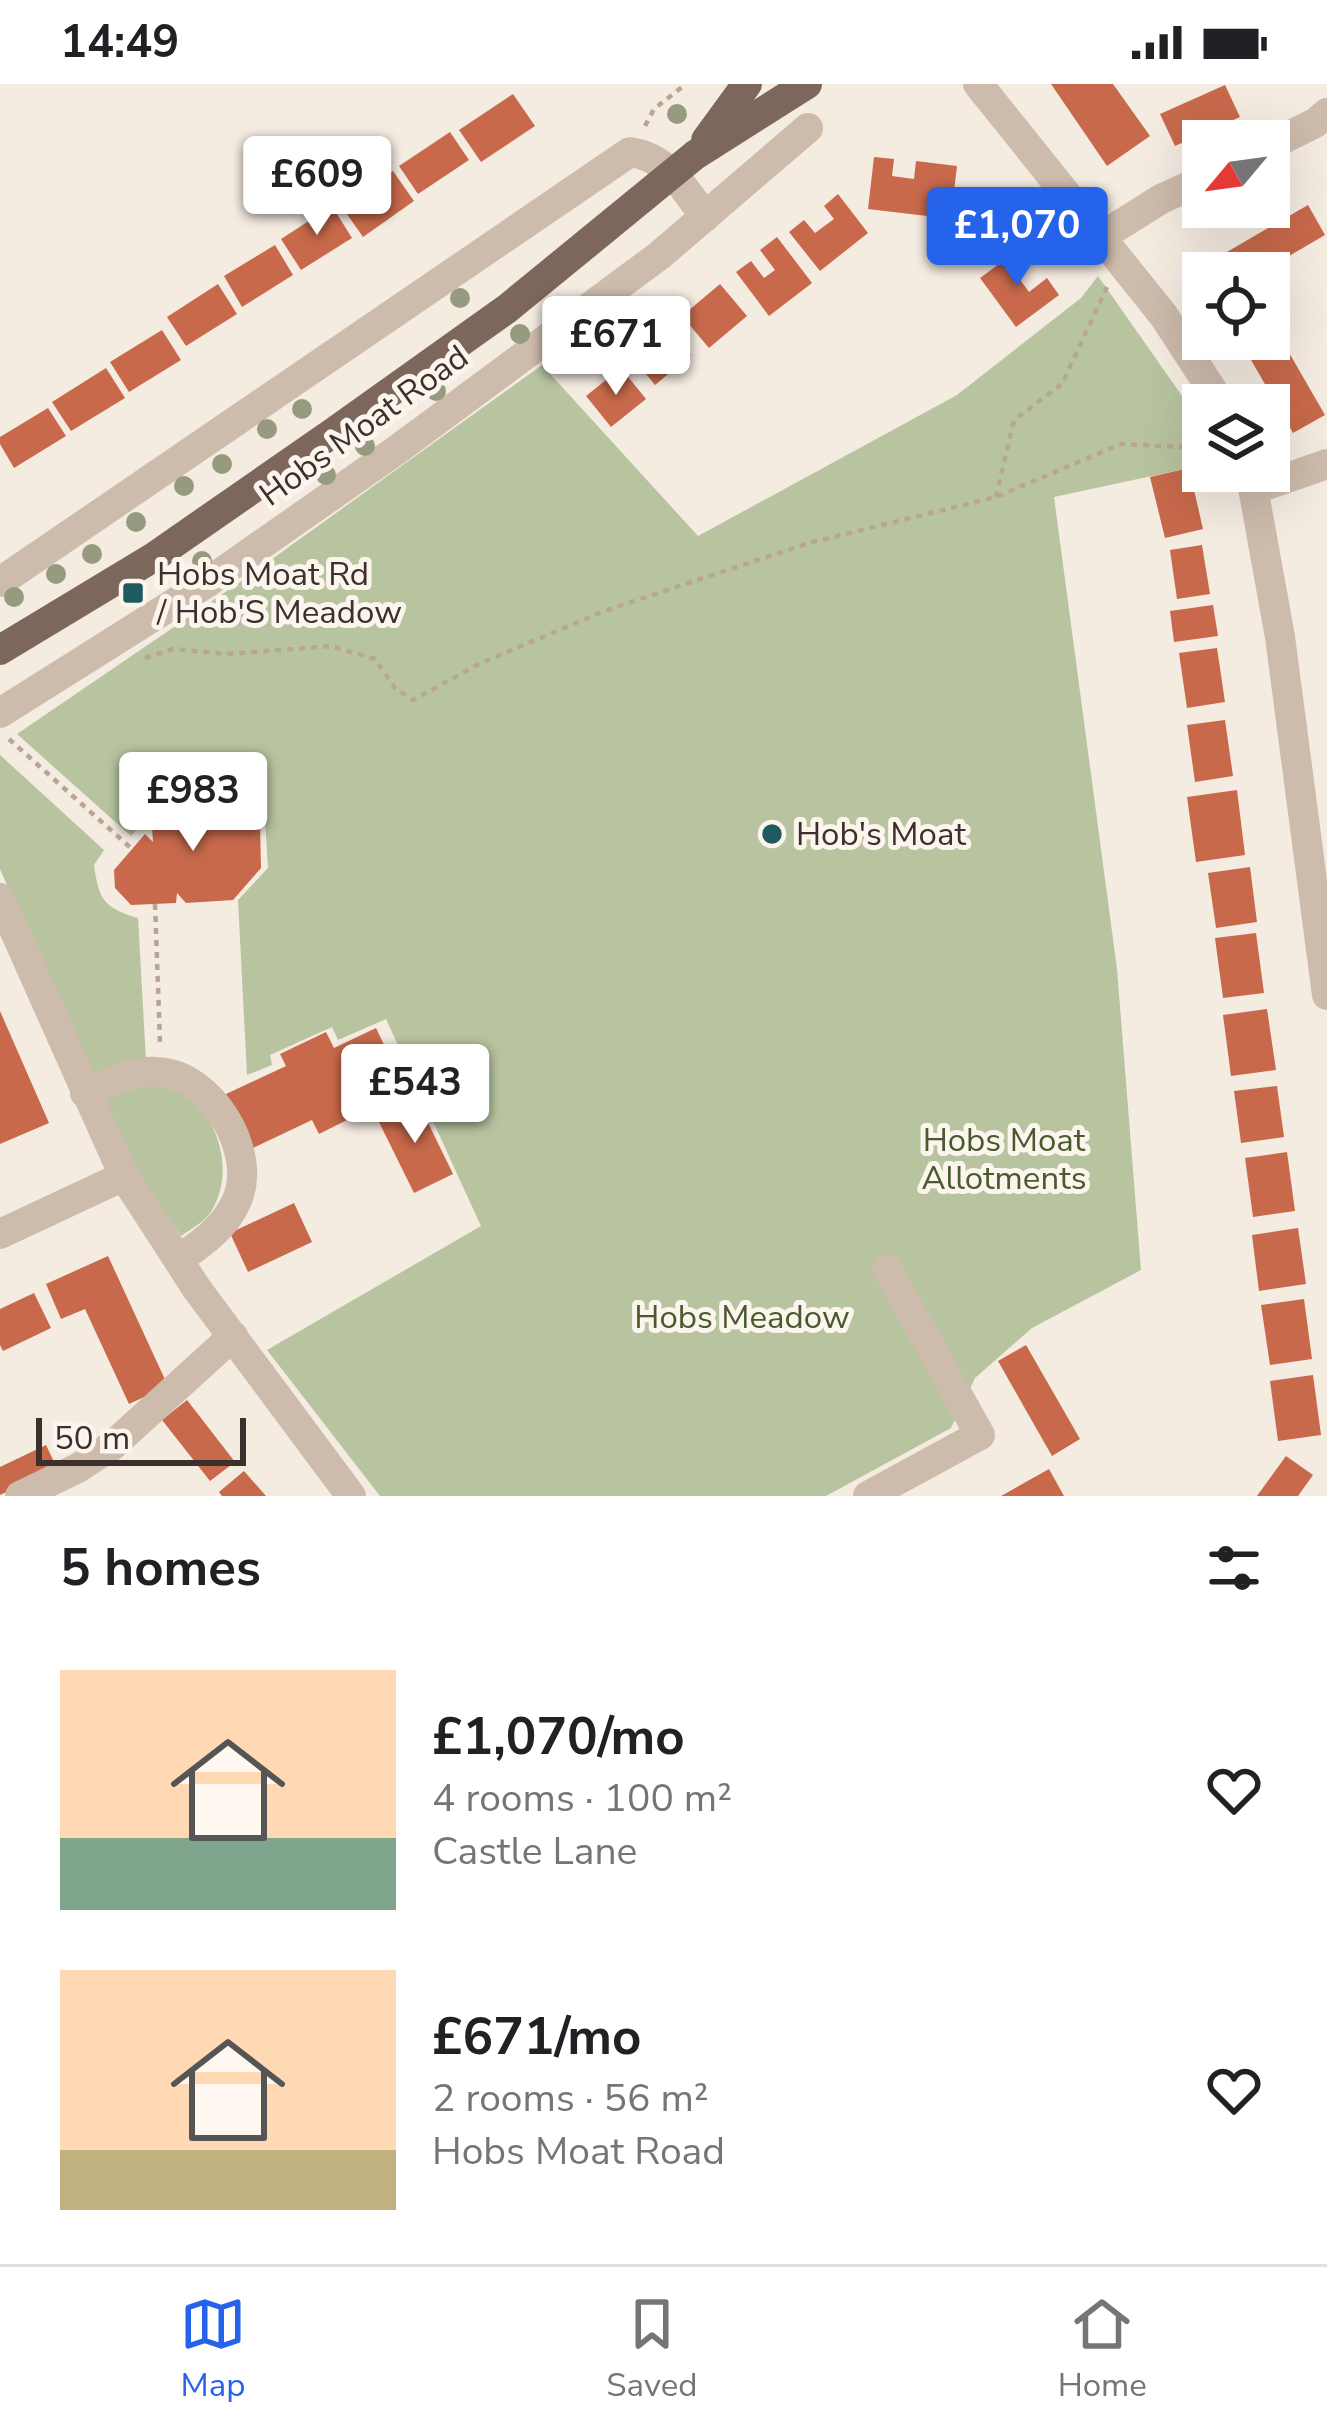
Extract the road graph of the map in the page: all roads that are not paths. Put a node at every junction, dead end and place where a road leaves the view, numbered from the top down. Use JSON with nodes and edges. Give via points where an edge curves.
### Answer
{"nodes":[{"id":1,"x":747,"y":84,"type":"edge"},
{"id":2,"x":807,"y":84,"type":"edge"},
{"id":3,"x":978,"y":84,"type":"edge"},
{"id":4,"x":1327,"y":112,"type":"edge"},
{"id":5,"x":808,"y":128,"type":"dead end"},
{"id":6,"x":1290,"y":136,"type":"edge"},
{"id":7,"x":684,"y":164,"type":"junction"},
{"id":8,"x":1182,"y":190,"type":"edge"},
{"id":9,"x":705,"y":217,"type":"junction"},
{"id":10,"x":1109,"y":249,"type":"junction"},
{"id":11,"x":1208,"y":384,"type":"edge"},
{"id":12,"x":1327,"y":464,"type":"edge"},
{"id":13,"x":1290,"y":472,"type":"edge"},
{"id":14,"x":1255,"y":492,"type":"edge"},
{"id":15,"x":0,"y":582,"type":"edge"},
{"id":16,"x":0,"y":650,"type":"edge"},
{"id":17,"x":2,"y":724,"type":"edge"},
{"id":18,"x":1318,"y":861,"type":"edge"},
{"id":19,"x":3,"y":912,"type":"edge"},
{"id":20,"x":1327,"y":995,"type":"edge"},
{"id":21,"x":85,"y":1093,"type":"junction"},
{"id":22,"x":124,"y":1176,"type":"junction"},
{"id":23,"x":0,"y":1234,"type":"edge"},
{"id":24,"x":178,"y":1260,"type":"junction"},
{"id":25,"x":887,"y":1269,"type":"dead end"},
{"id":26,"x":233,"y":1336,"type":"junction"},
{"id":27,"x":20,"y":1496,"type":"edge"},
{"id":28,"x":351,"y":1496,"type":"edge"},
{"id":29,"x":868,"y":1496,"type":"edge"}],
"edges":[{"from":1,"to":7,"type":"main road","name":"Hobs Moat Road"},
{"from":2,"to":7,"type":"main road","name":"Hobs Moat Road"},
{"from":3,"to":10,"type":"street"},
{"from":4,"to":6,"type":"street"},
{"from":5,"to":9,"type":"street","name":"Hobs Moat Road"},
{"from":7,"to":9,"type":"street"},
{"from":7,"to":15,"type":"street","via":[[630,152]]},
{"from":7,"to":16,"type":"main road","name":"Hobs Moat Road","via":[[508,308],[373,405],[154,557]]},
{"from":8,"to":10,"type":"street"},
{"from":9,"to":17,"type":"street","name":"Hobs Moat Road","via":[[398,449]]},
{"from":10,"to":11,"type":"street"},
{"from":12,"to":13,"type":"street"},
{"from":14,"to":18,"type":"street"},
{"from":18,"to":20,"type":"street"},
{"from":19,"to":21,"type":"street"},
{"from":21,"to":22,"type":"street"},
{"from":21,"to":24,"type":"street","via":[[161,1071],[205,1093],[225,1121],[242,1164],[240,1195],[215,1233]]},
{"from":22,"to":23,"type":"street"},
{"from":22,"to":24,"type":"street"},
{"from":24,"to":26,"type":"street"},
{"from":25,"to":29,"type":"street","via":[[980,1435]]},
{"from":26,"to":27,"type":"street","via":[[112,1445]]},
{"from":26,"to":28,"type":"street"}]}
